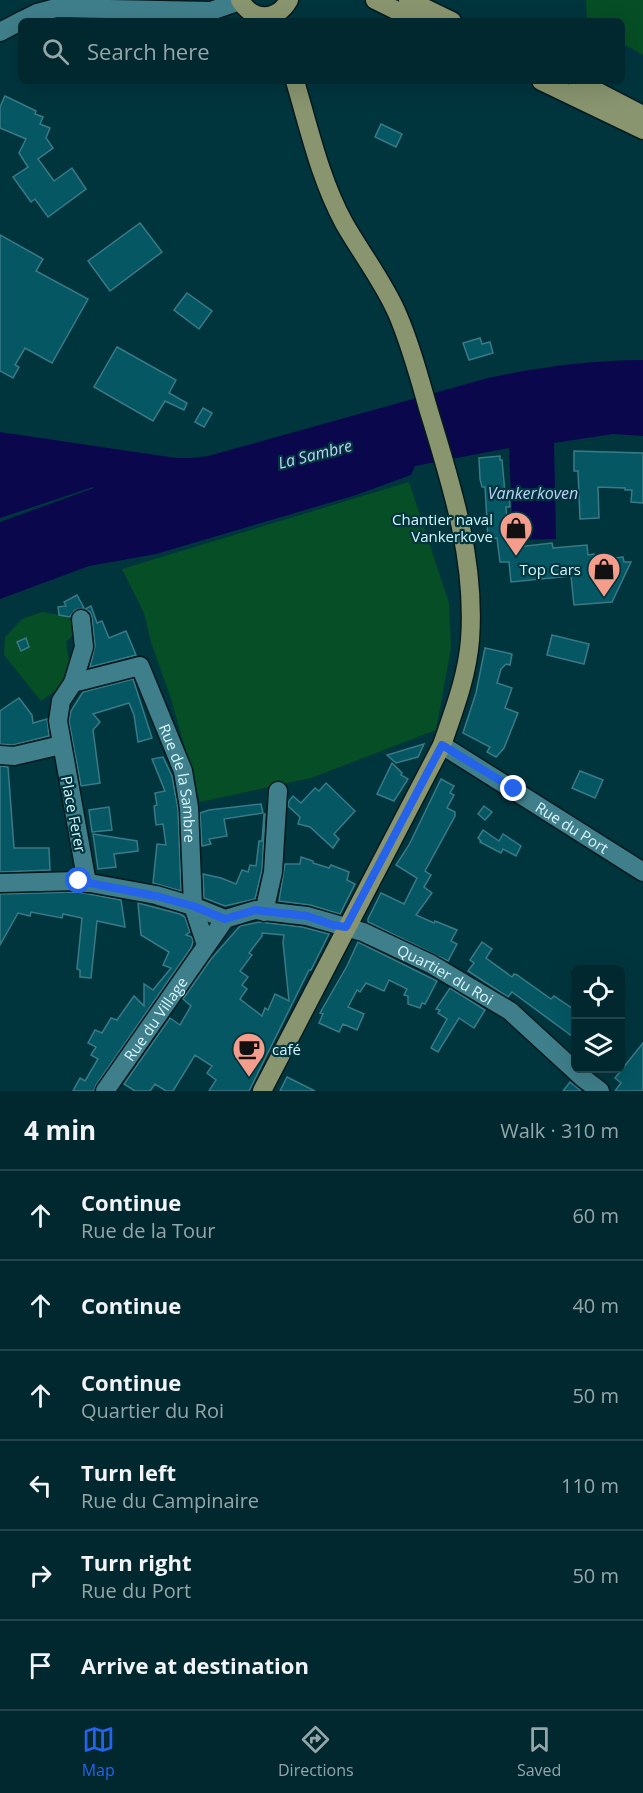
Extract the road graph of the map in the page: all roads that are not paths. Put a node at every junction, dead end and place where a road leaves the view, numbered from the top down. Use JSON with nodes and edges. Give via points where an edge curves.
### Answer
{"nodes":[{"id":1,"x":240,"y":0,"type":"edge"},
{"id":2,"x":290,"y":0,"type":"edge"},
{"id":3,"x":375,"y":0,"type":"edge"},
{"id":4,"x":408,"y":0,"type":"edge"},
{"id":5,"x":27,"y":18,"type":"edge"},
{"id":6,"x":274,"y":18,"type":"edge"},
{"id":7,"x":412,"y":18,"type":"edge"},
{"id":8,"x":446,"y":18,"type":"edge"},
{"id":9,"x":18,"y":23,"type":"edge"},
{"id":10,"x":0,"y":32,"type":"edge"},
{"id":11,"x":296,"y":84,"type":"edge"},
{"id":12,"x":547,"y":84,"type":"edge"},
{"id":13,"x":583,"y":84,"type":"edge"},
{"id":14,"x":643,"y":115,"type":"edge"},
{"id":15,"x":643,"y":130,"type":"edge"},
{"id":16,"x":81,"y":619,"type":"dead end"},
{"id":17,"x":73,"y":683,"type":"junction"},
{"id":18,"x":61,"y":745,"type":"junction"},
{"id":19,"x":442,"y":745,"type":"junction"},
{"id":20,"x":0,"y":755,"type":"edge"},
{"id":21,"x":278,"y":791,"type":"dead end"},
{"id":22,"x":643,"y":872,"type":"edge"},
{"id":23,"x":0,"y":883,"type":"edge"},
{"id":24,"x":87,"y":883,"type":"junction"},
{"id":25,"x":193,"y":906,"type":"junction"},
{"id":26,"x":264,"y":912,"type":"junction"},
{"id":27,"x":225,"y":919,"type":"junction"},
{"id":28,"x":346,"y":927,"type":"junction"},
{"id":29,"x":206,"y":945,"type":"junction"},
{"id":30,"x":105,"y":1091,"type":"edge"},
{"id":31,"x":262,"y":1091,"type":"edge"},
{"id":32,"x":600,"y":1091,"type":"edge"}],
"edges":[{"from":1,"to":5,"type":"street","via":[[211,11],[56,8]]},
{"from":1,"to":6,"type":"main road","via":[[258,16]]},
{"from":2,"to":6,"type":"main road"},
{"from":3,"to":7,"type":"main road"},
{"from":4,"to":8,"type":"main road"},
{"from":9,"to":10,"type":"street"},
{"from":11,"to":19,"type":"main road","via":[[332,196],[397,312],[454,491],[469,573],[470,639],[462,687]]},
{"from":12,"to":15,"type":"main road"},
{"from":13,"to":14,"type":"main road"},
{"from":16,"to":17,"type":"street","name":"Place Ferer","via":[[84,647]]},
{"from":17,"to":18,"type":"street","name":"Place Ferer","via":[[61,701]]},
{"from":17,"to":25,"type":"street","name":"Rue de la Sambre","via":[[140,666],[183,771],[189,808]]},
{"from":18,"to":20,"type":"street","via":[[14,756]]},
{"from":18,"to":24,"type":"street","name":"Place Ferer"},
{"from":19,"to":22,"type":"street","name":"Rue du Port"},
{"from":19,"to":28,"type":"main road"},
{"from":21,"to":26,"type":"street","via":[[273,872]]},
{"from":23,"to":24,"type":"street"},
{"from":24,"to":25,"type":"street"},
{"from":25,"to":27,"type":"street"},
{"from":25,"to":29,"type":"street","name":"Rue de la Sambre"},
{"from":26,"to":27,"type":"street","name":"Quartier du Roi","via":[[255,910]]},
{"from":26,"to":28,"type":"street","name":"Quartier du Roi","via":[[307,916]]},
{"from":27,"to":29,"type":"street","name":"Rue du Village"},
{"from":28,"to":31,"type":"main road"},
{"from":28,"to":32,"type":"street","name":"Quartier du Roi","via":[[431,964],[510,1011]]},
{"from":29,"to":30,"type":"street","name":"Rue du Village"}]}
